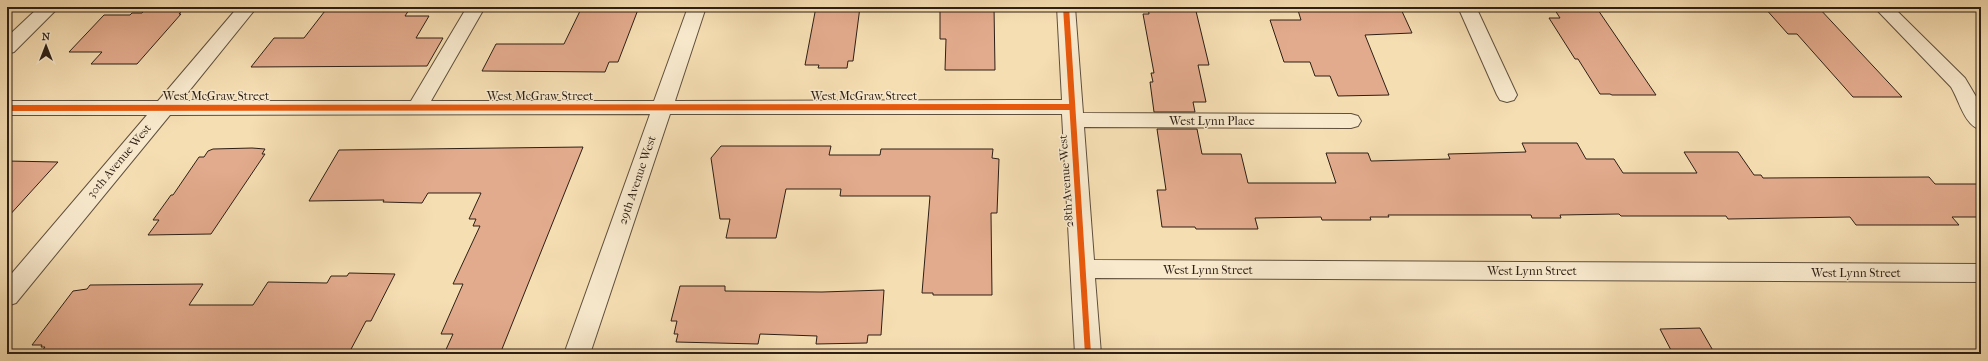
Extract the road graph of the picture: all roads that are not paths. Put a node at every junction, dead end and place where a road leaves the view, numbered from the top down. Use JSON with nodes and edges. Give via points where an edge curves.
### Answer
{"nodes":[{"id":1,"x":50,"y":7,"type":"edge"},
{"id":2,"x":248,"y":7,"type":"edge"},
{"id":3,"x":476,"y":7,"type":"edge"},
{"id":4,"x":697,"y":7,"type":"edge"},
{"id":5,"x":1066,"y":7,"type":"edge"},
{"id":6,"x":1468,"y":7,"type":"edge"},
{"id":7,"x":1884,"y":7,"type":"edge"},
{"id":8,"x":7,"y":48,"type":"edge"},
{"id":9,"x":1507,"y":96,"type":"dead end"},
{"id":10,"x":418,"y":106,"type":"junction"},
{"id":11,"x":164,"y":107,"type":"junction"},
{"id":12,"x":662,"y":107,"type":"junction"},
{"id":13,"x":7,"y":108,"type":"edge"},
{"id":14,"x":1072,"y":114,"type":"junction"},
{"id":15,"x":1979,"y":120,"type":"edge"},
{"id":16,"x":1351,"y":121,"type":"dead end"},
{"id":17,"x":1082,"y":269,"type":"junction"},
{"id":18,"x":1981,"y":273,"type":"edge"},
{"id":19,"x":7,"y":296,"type":"edge"},
{"id":20,"x":577,"y":354,"type":"edge"},
{"id":21,"x":1088,"y":354,"type":"edge"}],
"edges":[{"from":1,"to":8,"type":"street"},
{"from":2,"to":11,"type":"street","name":"30th Avenue West"},
{"from":3,"to":10,"type":"street"},
{"from":4,"to":12,"type":"street","name":"29th Avenue West"},
{"from":5,"to":14,"type":"street","name":"28th Avenue West"},
{"from":6,"to":9,"type":"street"},
{"from":7,"to":15,"type":"street","via":[[1958,83]]},
{"from":10,"to":11,"type":"street","name":"West McGraw Street"},
{"from":10,"to":12,"type":"street","name":"West McGraw Street"},
{"from":11,"to":13,"type":"street","name":"West McGraw Street"},
{"from":11,"to":19,"type":"street","name":"30th Avenue West"},
{"from":12,"to":14,"type":"street","name":"West McGraw Street"},
{"from":12,"to":20,"type":"street","name":"29th Avenue West"},
{"from":14,"to":16,"type":"street","name":"West Lynn Place"},
{"from":14,"to":17,"type":"street","name":"28th Avenue West"},
{"from":17,"to":18,"type":"street","name":"West Lynn Street"},
{"from":17,"to":21,"type":"street","name":"28th Avenue West"}]}
